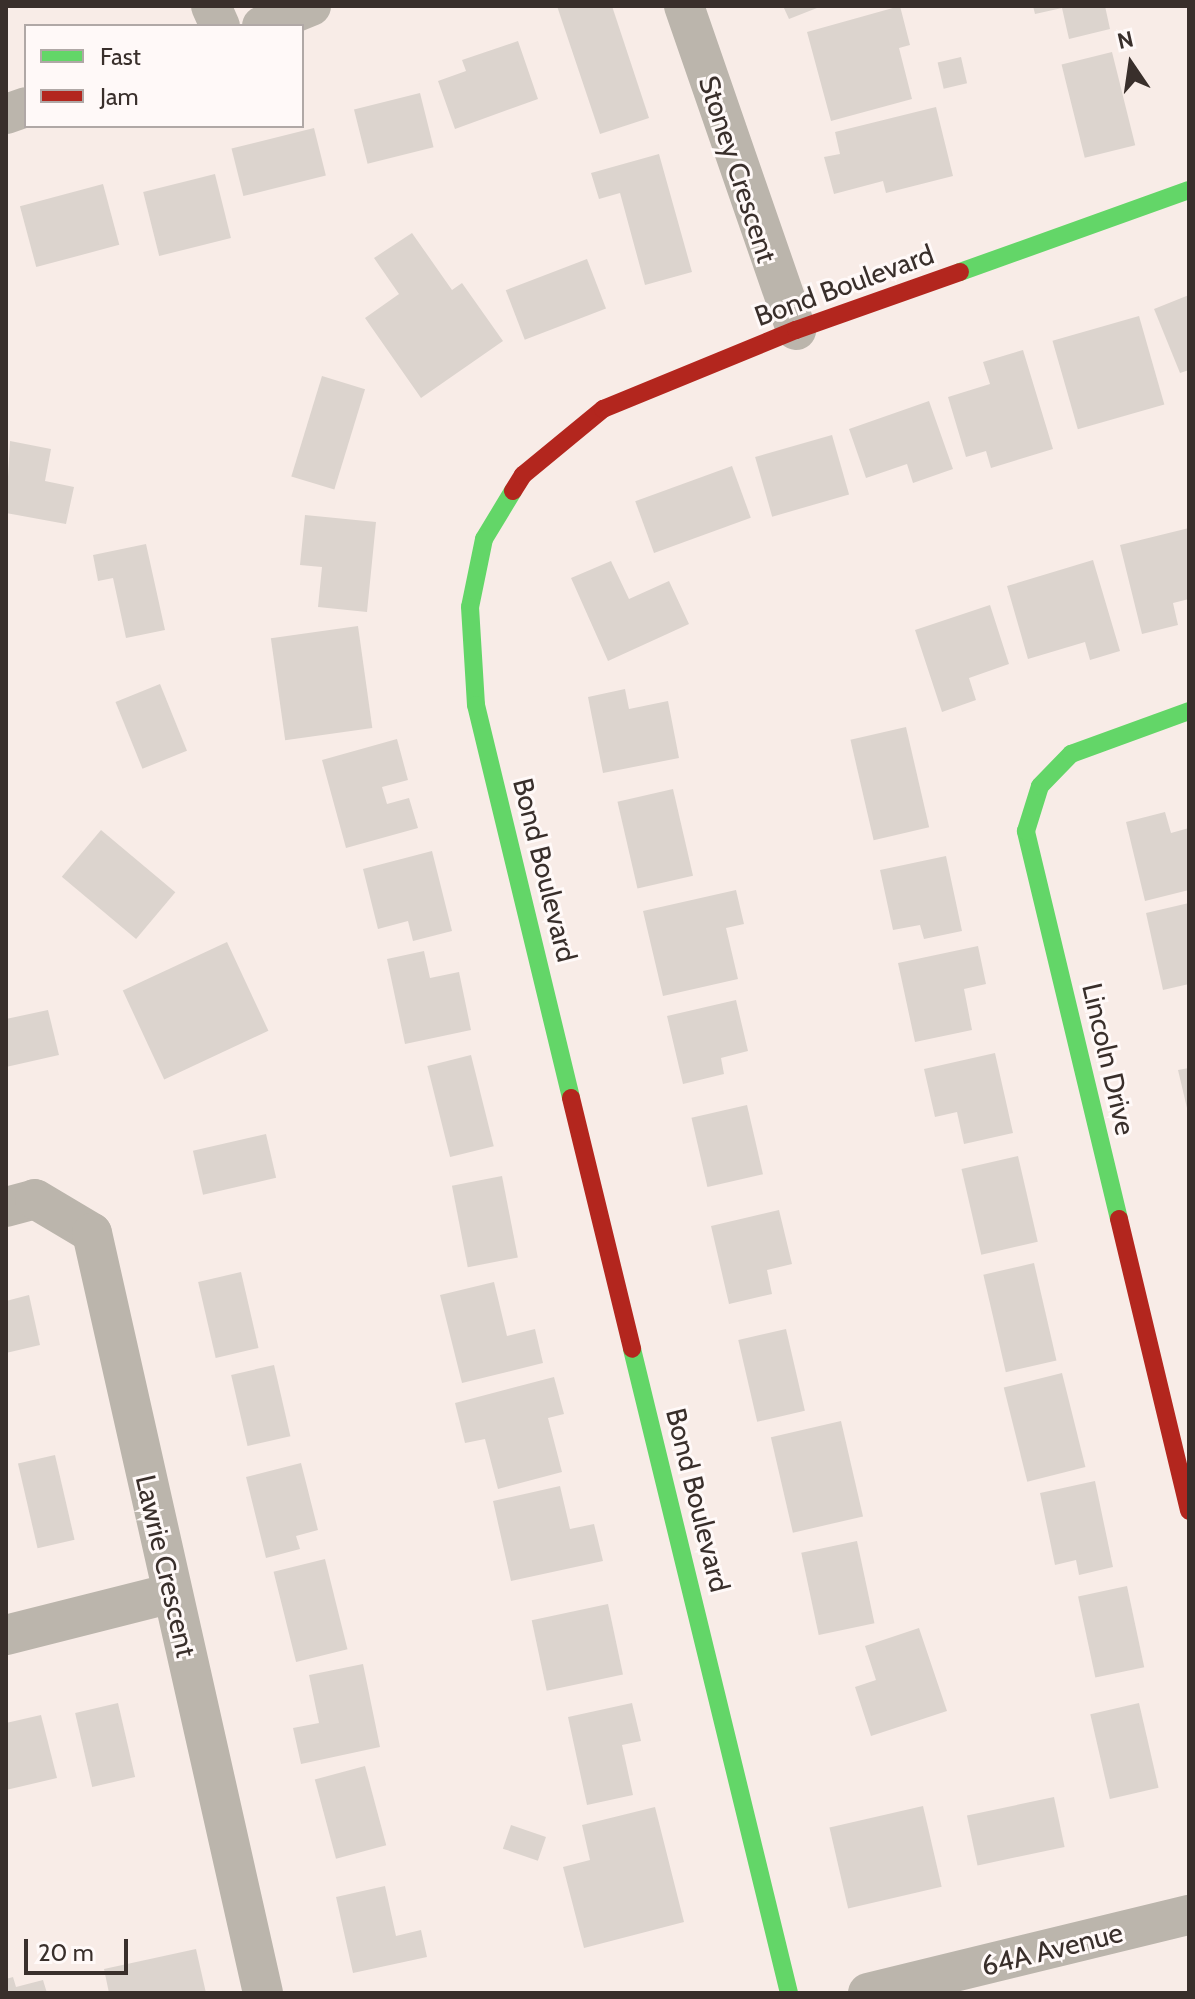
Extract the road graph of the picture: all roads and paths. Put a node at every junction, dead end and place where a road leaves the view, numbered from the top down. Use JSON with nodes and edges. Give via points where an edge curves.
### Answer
{"nodes":[{"id":1,"x":311,"y":6,"type":"edge"},
{"id":2,"x":684,"y":6,"type":"edge"},
{"id":3,"x":267,"y":24,"type":"edge"},
{"id":4,"x":1189,"y":190,"type":"edge"},
{"id":5,"x":796,"y":330,"type":"junction"},
{"id":6,"x":1189,"y":711,"type":"edge"},
{"id":7,"x":6,"y":1207,"type":"edge"},
{"id":8,"x":1189,"y":1511,"type":"edge"},
{"id":9,"x":172,"y":1593,"type":"junction"},
{"id":10,"x":6,"y":1635,"type":"edge"},
{"id":11,"x":1189,"y":1915,"type":"edge"},
{"id":12,"x":263,"y":1993,"type":"edge"},
{"id":13,"x":789,"y":1993,"type":"edge"},
{"id":14,"x":868,"y":1993,"type":"edge"}],
"edges":[{"from":1,"to":3,"type":"street"},
{"from":2,"to":5,"type":"street","name":"Stoney Crescent"},
{"from":4,"to":5,"type":"street","name":"Bond Boulevard"},
{"from":5,"to":13,"type":"street","name":"Bond Boulevard","via":[[603,409],[523,475],[484,539],[470,607],[476,705]]},
{"from":6,"to":8,"type":"street","name":"Lincoln Drive","via":[[1071,754],[1040,786],[1026,831]]},
{"from":7,"to":9,"type":"street","name":"Lawrie Crescent","via":[[35,1199],[92,1233]]},
{"from":9,"to":10,"type":"street"},
{"from":9,"to":12,"type":"street","name":"Lawrie Crescent"},
{"from":11,"to":14,"type":"street","name":"64A Avenue"}]}
